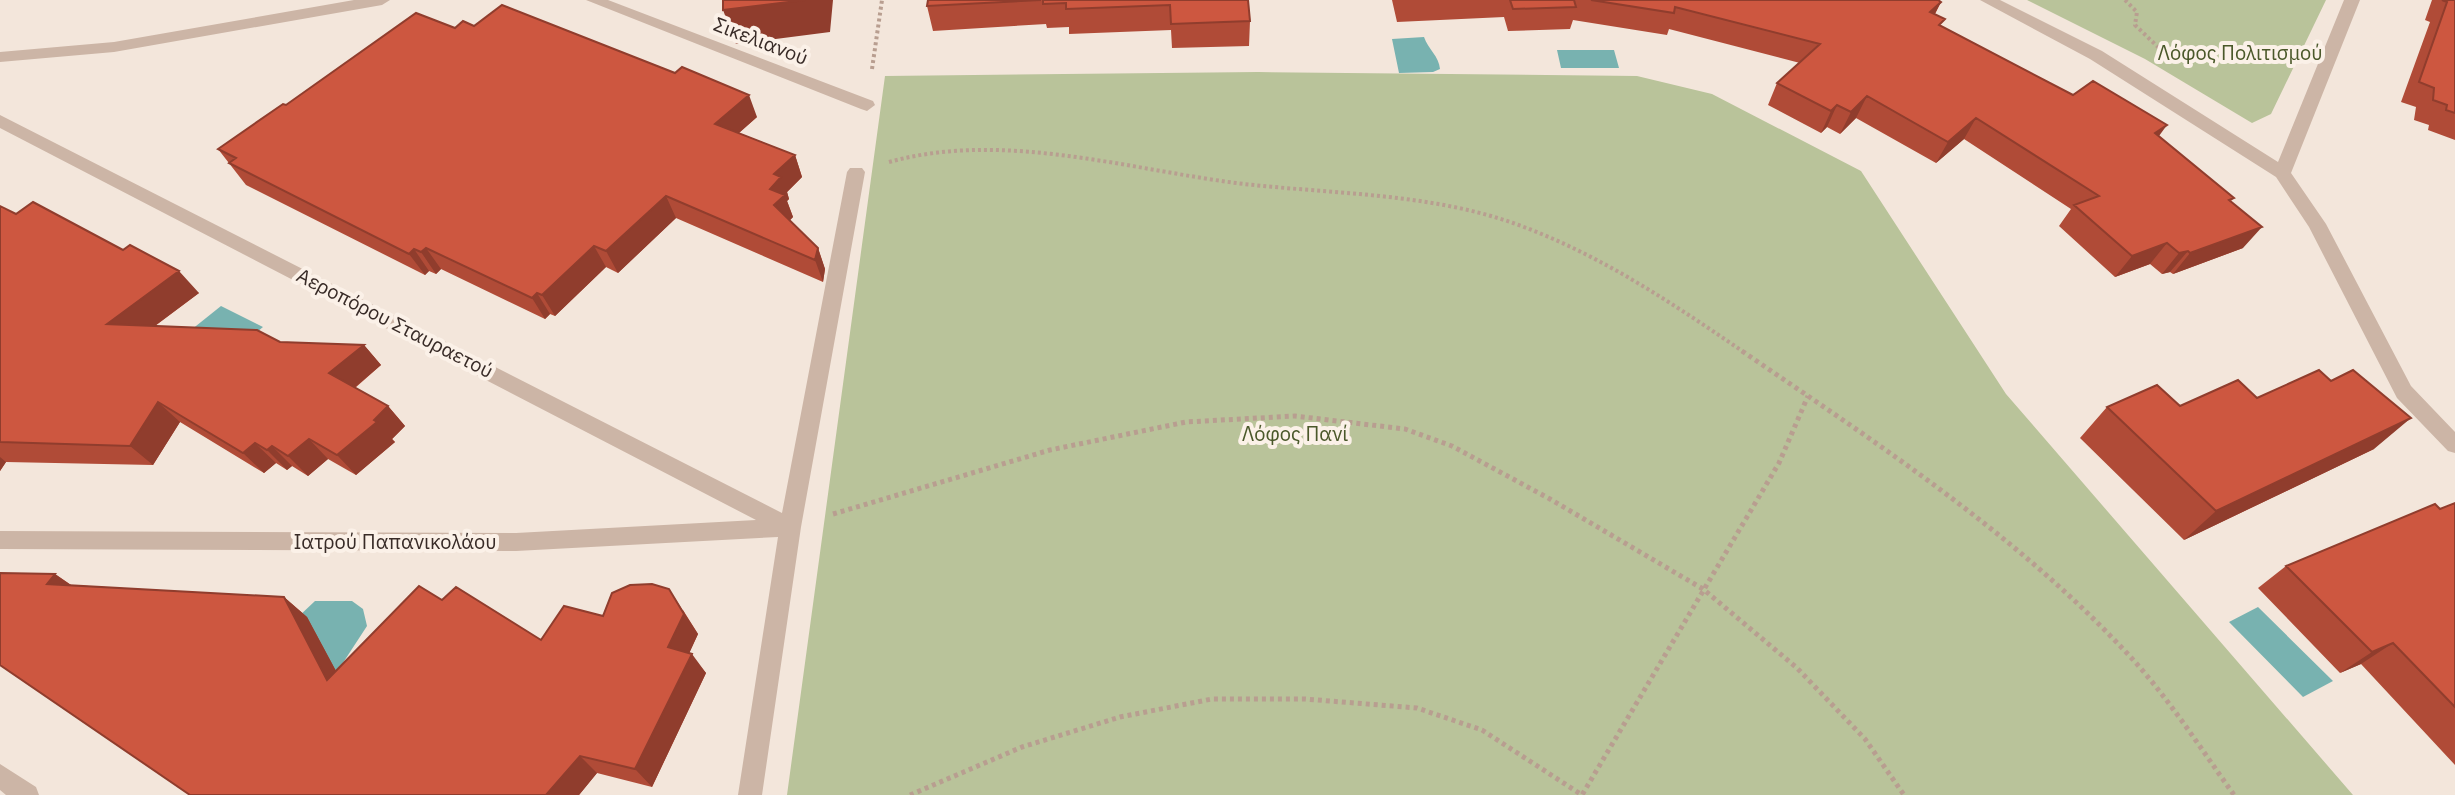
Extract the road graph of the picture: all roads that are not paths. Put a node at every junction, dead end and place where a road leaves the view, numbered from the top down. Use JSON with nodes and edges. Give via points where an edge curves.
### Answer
{"nodes":[{"id":1,"x":382,"y":0,"type":"edge"},
{"id":2,"x":594,"y":0,"type":"edge"},
{"id":3,"x":1988,"y":0,"type":"edge"},
{"id":4,"x":2352,"y":0,"type":"edge"},
{"id":5,"x":0,"y":57,"type":"edge"},
{"id":6,"x":867,"y":105,"type":"dead end"},
{"id":7,"x":0,"y":121,"type":"edge"},
{"id":8,"x":856,"y":172,"type":"road end"},
{"id":9,"x":2282,"y":173,"type":"junction"},
{"id":10,"x":2455,"y":445,"type":"edge"},
{"id":11,"x":790,"y":527,"type":"junction"},
{"id":12,"x":0,"y":540,"type":"edge"},
{"id":13,"x":0,"y":776,"type":"edge"},
{"id":14,"x":27,"y":795,"type":"edge"},
{"id":15,"x":750,"y":795,"type":"edge"}],
"edges":[{"from":1,"to":5,"type":"street","via":[[114,47]]},
{"from":2,"to":6,"type":"street","name":"Σικελιανού"},
{"from":3,"to":9,"type":"street","via":[[2096,55]]},
{"from":4,"to":9,"type":"street"},
{"from":7,"to":11,"type":"street","name":"Αεροπόρου Σταυραετού"},
{"from":8,"to":11,"type":"street"},
{"from":9,"to":10,"type":"street","via":[[2317,224],[2404,392]]},
{"from":11,"to":12,"type":"street","name":"Ιατρού Παπανικολάου","via":[[516,542]]},
{"from":11,"to":15,"type":"street"},
{"from":13,"to":14,"type":"street"}]}
